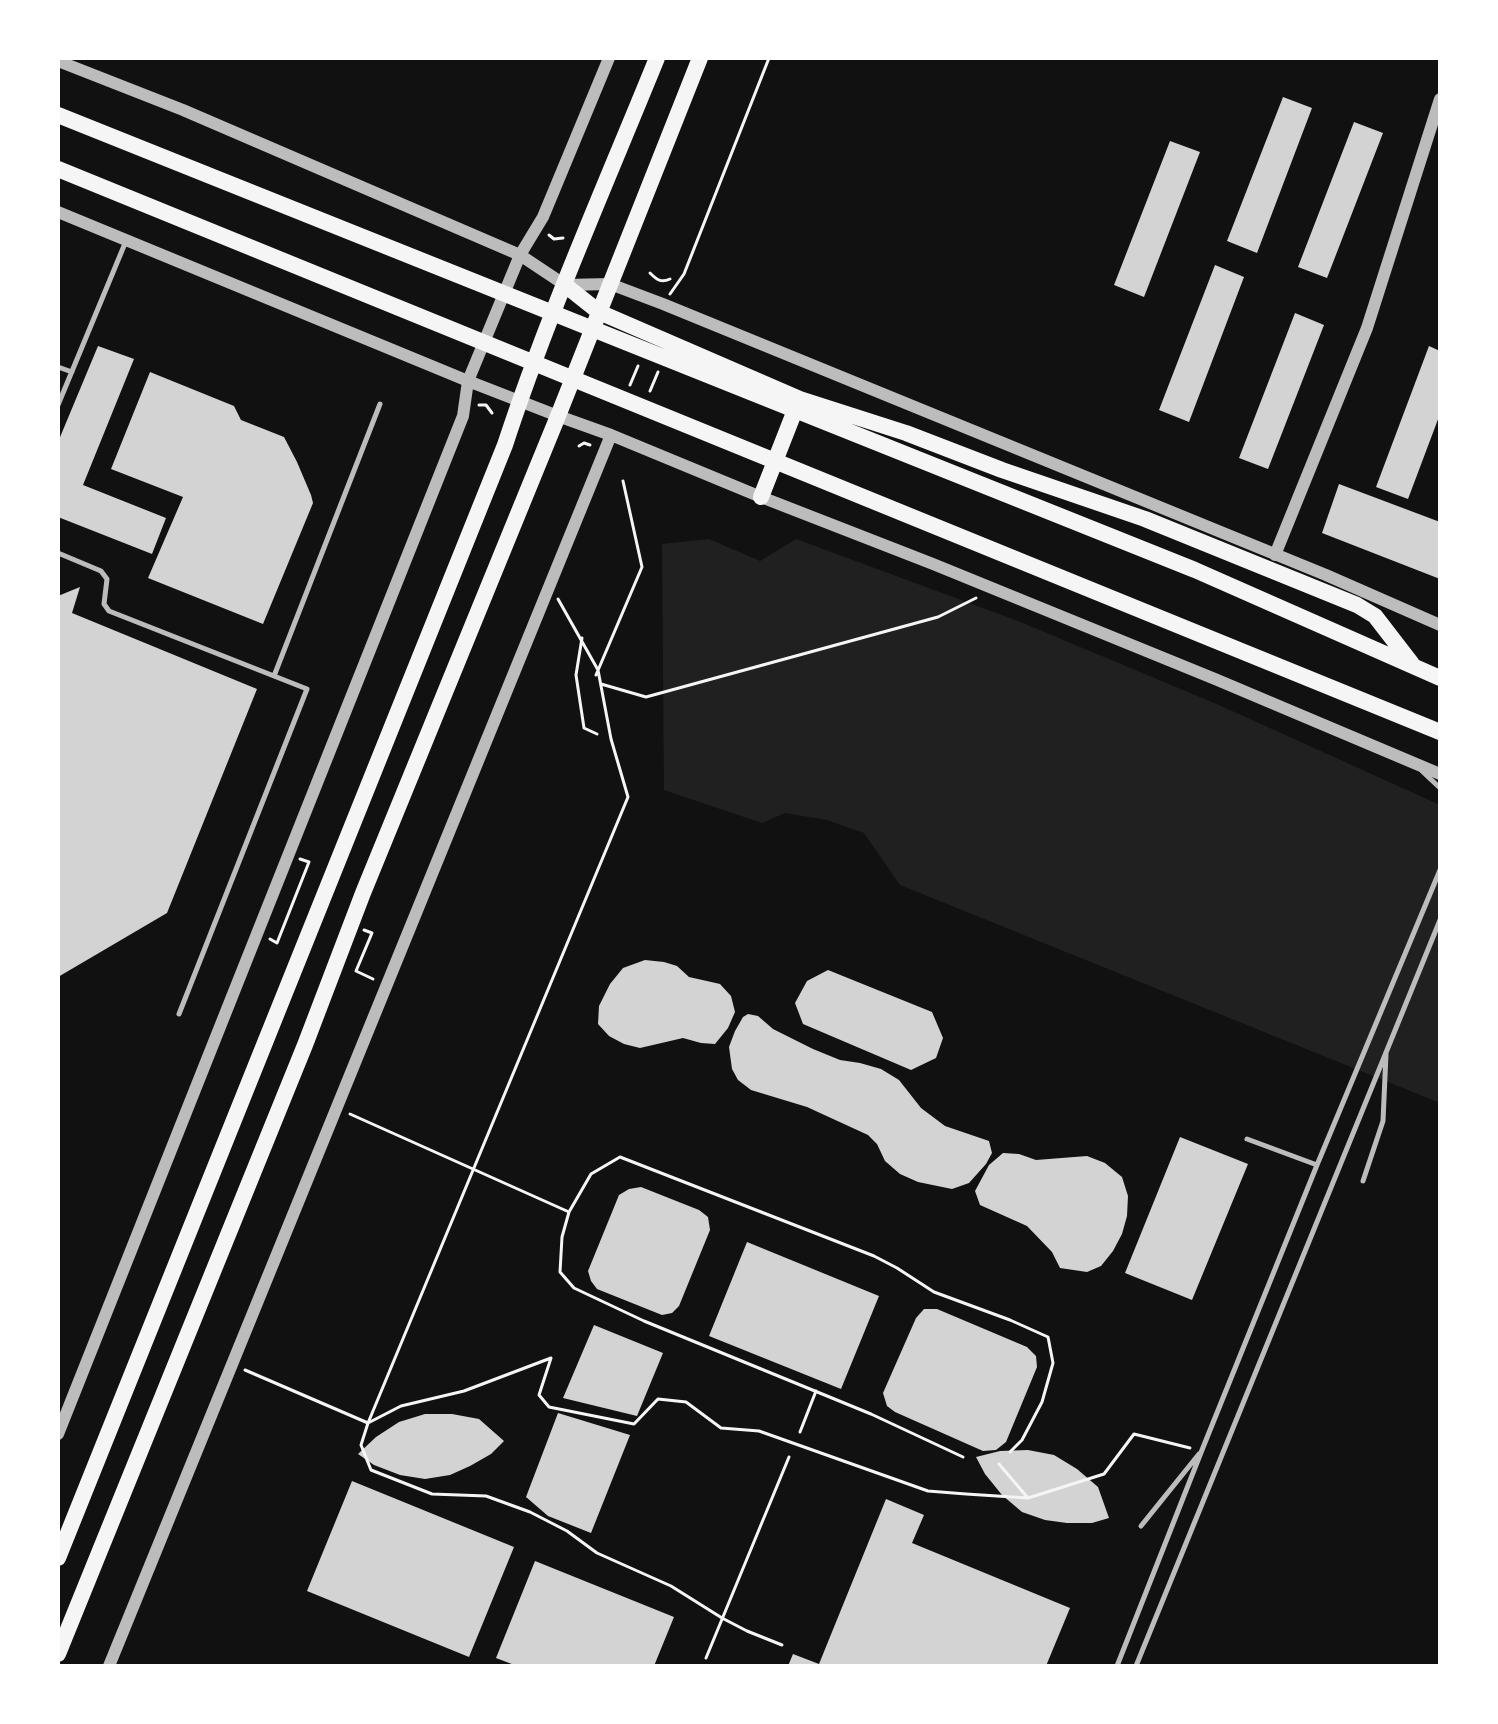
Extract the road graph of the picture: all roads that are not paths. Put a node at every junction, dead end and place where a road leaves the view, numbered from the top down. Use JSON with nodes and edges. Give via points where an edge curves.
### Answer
{"nodes":[{"id":1,"x":609,"y":58,"type":"edge"},
{"id":2,"x":657,"y":58,"type":"edge"},
{"id":3,"x":700,"y":58,"type":"edge"},
{"id":4,"x":58,"y":61,"type":"edge"},
{"id":5,"x":1440,"y":99,"type":"edge"},
{"id":6,"x":58,"y":115,"type":"edge"},
{"id":7,"x":58,"y":169,"type":"edge"},
{"id":8,"x":58,"y":212,"type":"edge"},
{"id":9,"x":126,"y":240,"type":"junction"},
{"id":10,"x":520,"y":255,"type":"junction"},
{"id":11,"x":610,"y":284,"type":"junction"},
{"id":12,"x":565,"y":285,"type":"junction"},
{"id":13,"x":599,"y":312,"type":"junction"},
{"id":14,"x":58,"y":367,"type":"edge"},
{"id":15,"x":72,"y":372,"type":"junction"},
{"id":16,"x":468,"y":381,"type":"junction"},
{"id":17,"x":800,"y":399,"type":"junction"},
{"id":18,"x":519,"y":401,"type":"junction"},
{"id":19,"x":380,"y":404,"type":"dead end"},
{"id":20,"x":58,"y":405,"type":"edge"},
{"id":21,"x":558,"y":416,"type":"junction"},
{"id":22,"x":611,"y":435,"type":"junction"},
{"id":23,"x":761,"y":497,"type":"junction"},
{"id":24,"x":58,"y":553,"type":"edge"},
{"id":25,"x":1275,"y":555,"type":"junction"},
{"id":26,"x":1440,"y":625,"type":"edge"},
{"id":27,"x":1414,"y":667,"type":"junction"},
{"id":28,"x":274,"y":676,"type":"junction"},
{"id":29,"x":1440,"y":678,"type":"edge"},
{"id":30,"x":1440,"y":732,"type":"edge"},
{"id":31,"x":1409,"y":760,"type":"junction"},
{"id":32,"x":1440,"y":774,"type":"edge"},
{"id":33,"x":1440,"y":788,"type":"edge"},
{"id":34,"x":1440,"y":870,"type":"edge"},
{"id":35,"x":1440,"y":920,"type":"edge"},
{"id":36,"x":179,"y":1014,"type":"dead end"},
{"id":37,"x":1386,"y":1049,"type":"junction"},
{"id":38,"x":1247,"y":1139,"type":"dead end"},
{"id":39,"x":1317,"y":1165,"type":"junction"},
{"id":40,"x":1363,"y":1181,"type":"dead end"},
{"id":41,"x":58,"y":1434,"type":"edge"},
{"id":42,"x":1202,"y":1450,"type":"junction"},
{"id":43,"x":1141,"y":1526,"type":"dead end"},
{"id":44,"x":58,"y":1558,"type":"edge"},
{"id":45,"x":58,"y":1654,"type":"edge"},
{"id":46,"x":109,"y":1666,"type":"edge"},
{"id":47,"x":1117,"y":1666,"type":"edge"},
{"id":48,"x":1136,"y":1666,"type":"edge"}],
"edges":[{"from":1,"to":10,"type":"street","via":[[543,217]]},
{"from":2,"to":12,"type":"highway"},
{"from":3,"to":11,"type":"highway"},
{"from":4,"to":10,"type":"street"},
{"from":5,"to":25,"type":"street","via":[[1367,328]]},
{"from":6,"to":27,"type":"highway","via":[[1195,570]]},
{"from":7,"to":30,"type":"highway"},
{"from":8,"to":9,"type":"street"},
{"from":9,"to":15,"type":"lane"},
{"from":9,"to":16,"type":"street"},
{"from":10,"to":12,"type":"street"},
{"from":10,"to":16,"type":"street"},
{"from":11,"to":12,"type":"street"},
{"from":11,"to":13,"type":"highway"},
{"from":11,"to":25,"type":"street"},
{"from":12,"to":13,"type":"highway"},
{"from":12,"to":18,"type":"highway"},
{"from":13,"to":17,"type":"highway"},
{"from":13,"to":21,"type":"highway"},
{"from":14,"to":15,"type":"lane"},
{"from":15,"to":20,"type":"lane"},
{"from":16,"to":18,"type":"street"},
{"from":16,"to":41,"type":"street","via":[[463,416]]},
{"from":17,"to":23,"type":"highway"},
{"from":17,"to":27,"type":"highway","via":[[1145,519],[1357,605],[1375,616]]},
{"from":18,"to":21,"type":"street"},
{"from":18,"to":44,"type":"highway"},
{"from":19,"to":28,"type":"lane"},
{"from":21,"to":22,"type":"street"},
{"from":21,"to":45,"type":"highway"},
{"from":22,"to":23,"type":"street"},
{"from":22,"to":46,"type":"street"},
{"from":23,"to":31,"type":"street"},
{"from":24,"to":28,"type":"lane","via":[[101,571],[107,579],[104,604],[109,611]]},
{"from":25,"to":26,"type":"street"},
{"from":27,"to":29,"type":"highway"},
{"from":28,"to":36,"type":"lane","via":[[307,689]]},
{"from":31,"to":32,"type":"street"},
{"from":31,"to":33,"type":"lane"},
{"from":34,"to":39,"type":"lane"},
{"from":35,"to":37,"type":"lane"},
{"from":37,"to":40,"type":"lane","via":[[1383,1121]]},
{"from":37,"to":48,"type":"lane"},
{"from":38,"to":39,"type":"lane"},
{"from":39,"to":42,"type":"lane"},
{"from":42,"to":43,"type":"lane"},
{"from":42,"to":47,"type":"lane"}]}
